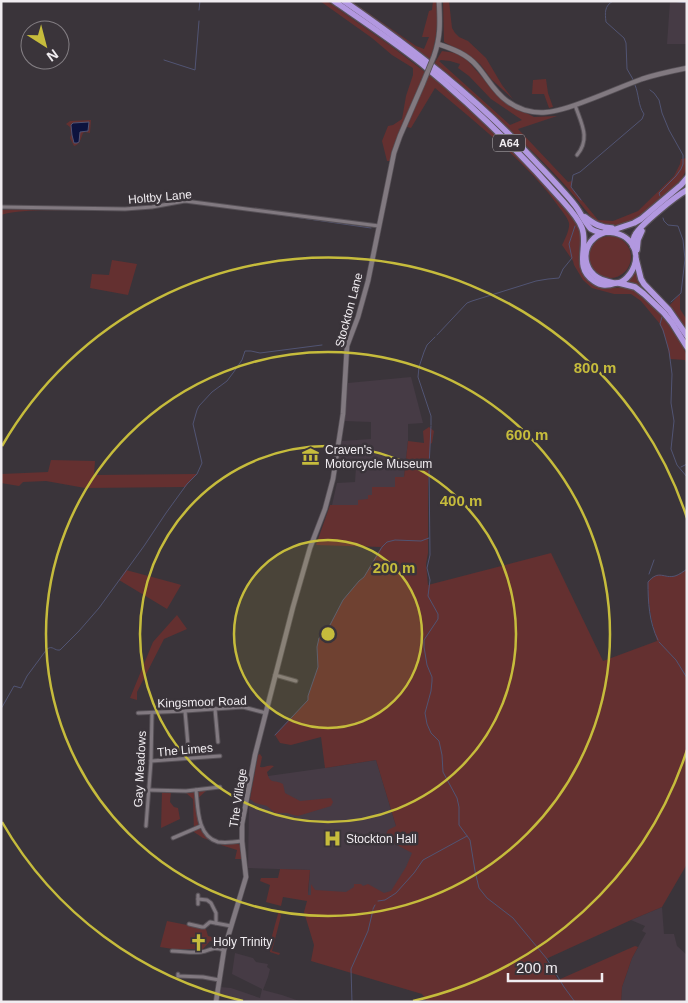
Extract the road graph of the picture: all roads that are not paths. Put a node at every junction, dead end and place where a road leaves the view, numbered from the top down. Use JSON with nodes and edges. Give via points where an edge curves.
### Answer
{"nodes":[{"id":1,"x":334,"y":1,"type":"edge"},
{"id":2,"x":344,"y":1,"type":"edge"},
{"id":3,"x":439,"y":1,"type":"edge"},
{"id":4,"x":438,"y":44,"type":"junction"},
{"id":5,"x":687,"y":68,"type":"edge"},
{"id":6,"x":575,"y":105,"type":"junction"},
{"id":7,"x":577,"y":155,"type":"dead end"},
{"id":8,"x":687,"y":178,"type":"edge"},
{"id":9,"x":687,"y":190,"type":"edge"},
{"id":10,"x":1,"y":208,"type":"edge"},
{"id":11,"x":580,"y":212,"type":"junction"},
{"id":12,"x":651,"y":219,"type":"junction"},
{"id":13,"x":379,"y":226,"type":"junction"},
{"id":14,"x":616,"y":228,"type":"junction"},
{"id":15,"x":604,"y":233,"type":"junction"},
{"id":16,"x":633,"y":246,"type":"junction"},
{"id":17,"x":636,"y":257,"type":"junction"},
{"id":18,"x":637,"y":264,"type":"junction"},
{"id":19,"x":617,"y":283,"type":"junction"},
{"id":20,"x":687,"y":336,"type":"edge"},
{"id":21,"x":687,"y":347,"type":"edge"},
{"id":22,"x":288,"y":627,"type":"joint"},
{"id":23,"x":275,"y":675,"type":"junction"},
{"id":24,"x":296,"y":681,"type":"dead end"},
{"id":25,"x":215,"y":709,"type":"junction"},
{"id":26,"x":186,"y":711,"type":"junction"},
{"id":27,"x":138,"y":713,"type":"dead end"},
{"id":28,"x":152,"y":713,"type":"junction"},
{"id":29,"x":266,"y":713,"type":"junction"},
{"id":30,"x":218,"y":742,"type":"dead end"},
{"id":31,"x":188,"y":745,"type":"dead end"},
{"id":32,"x":220,"y":756,"type":"dead end"},
{"id":33,"x":151,"y":761,"type":"junction"},
{"id":34,"x":220,"y":788,"type":"dead end"},
{"id":35,"x":148,"y":790,"type":"junction"},
{"id":36,"x":196,"y":790,"type":"junction"},
{"id":37,"x":146,"y":826,"type":"dead end"},
{"id":38,"x":201,"y":826,"type":"junction"},
{"id":39,"x":172,"y":838,"type":"dead end"},
{"id":40,"x":242,"y":841,"type":"junction"},
{"id":41,"x":198,"y":904,"type":"dead end"},
{"id":42,"x":216,"y":923,"type":"junction"},
{"id":43,"x":189,"y":924,"type":"dead end"},
{"id":44,"x":231,"y":926,"type":"junction"},
{"id":45,"x":224,"y":950,"type":"junction"},
{"id":46,"x":172,"y":951,"type":"dead end"},
{"id":47,"x":178,"y":975,"type":"dead end"},
{"id":48,"x":219,"y":980,"type":"junction"},
{"id":49,"x":216,"y":1002,"type":"edge"}],
"edges":[{"from":1,"to":19,"type":"highway","number":"A64","via":[[420,63],[500,134],[580,222],[584,235],[582,261],[588,275],[604,285]]},
{"from":2,"to":11,"type":"highway","number":"A64","via":[[422,58],[472,100],[528,154]]},
{"from":3,"to":4,"type":"street","name":"Stockton Lane"},
{"from":4,"to":6,"type":"street","via":[[467,56],[501,96],[516,107],[546,113]]},
{"from":4,"to":13,"type":"street","name":"Stockton Lane","bridge":true,"via":[[394,153]]},
{"from":5,"to":6,"type":"street","via":[[650,76]]},
{"from":6,"to":7,"type":"street","via":[[584,138]]},
{"from":8,"to":14,"type":"highway","via":[[641,219]]},
{"from":9,"to":12,"type":"highway"},
{"from":10,"to":13,"type":"street","name":"Holtby Lane","via":[[125,209],[185,201]]},
{"from":11,"to":14,"type":"highway","via":[[598,226]]},
{"from":11,"to":15,"type":"highway","number":"A64","via":[[589,226]]},
{"from":12,"to":16,"type":"highway","via":[[635,235]]},
{"from":12,"to":18,"type":"highway","via":[[638,240]]},
{"from":13,"to":22,"type":"street","name":"Stockton Lane","via":[[364,298],[347,346],[345,397],[333,479]]},
{"from":14,"to":15,"type":"highway"},
{"from":15,"to":16,"type":"highway","via":[[622,235]]},
{"from":15,"to":19,"type":"highway","via":[[594,238],[588,247],[586,261],[595,276]]},
{"from":16,"to":17,"type":"highway"},
{"from":17,"to":18,"type":"highway"},
{"from":17,"to":19,"type":"highway","via":[[630,274]]},
{"from":18,"to":20,"type":"highway","via":[[644,284],[677,319]]},
{"from":19,"to":21,"type":"highway","number":"A64","via":[[635,287],[644,294],[664,313]]},
{"from":22,"to":23,"type":"street","name":"The Village"},
{"from":23,"to":24,"type":"street"},
{"from":23,"to":29,"type":"street","name":"The Village"},
{"from":25,"to":26,"type":"street","name":"Kingsmoor Road"},
{"from":25,"to":29,"type":"street","name":"Kingsmoor Road","via":[[243,707]]},
{"from":25,"to":30,"type":"street"},
{"from":26,"to":28,"type":"street","name":"Kingsmoor Road"},
{"from":26,"to":31,"type":"street"},
{"from":27,"to":28,"type":"street","name":"Kingsmoor Road"},
{"from":28,"to":33,"type":"street","name":"Gay Meadows"},
{"from":29,"to":40,"type":"street","name":"The Village","via":[[246,802]]},
{"from":32,"to":33,"type":"street","name":"The Limes"},
{"from":33,"to":35,"type":"street","name":"Gay Meadows"},
{"from":34,"to":36,"type":"street"},
{"from":35,"to":36,"type":"street"},
{"from":35,"to":37,"type":"street","name":"Gay Meadows"},
{"from":36,"to":38,"type":"street"},
{"from":38,"to":39,"type":"street"},
{"from":38,"to":40,"type":"street","via":[[215,841]]},
{"from":40,"to":44,"type":"street","name":"The Village","via":[[246,874]]},
{"from":41,"to":42,"type":"street","via":[[198,897],[211,903]]},
{"from":42,"to":43,"type":"street","via":[[210,922],[204,927]]},
{"from":42,"to":44,"type":"street"},
{"from":44,"to":45,"type":"street","name":"The Village"},
{"from":45,"to":46,"type":"street"},
{"from":45,"to":48,"type":"street","name":"The Village"},
{"from":47,"to":48,"type":"street"},
{"from":48,"to":49,"type":"street","name":"The Village"}]}
